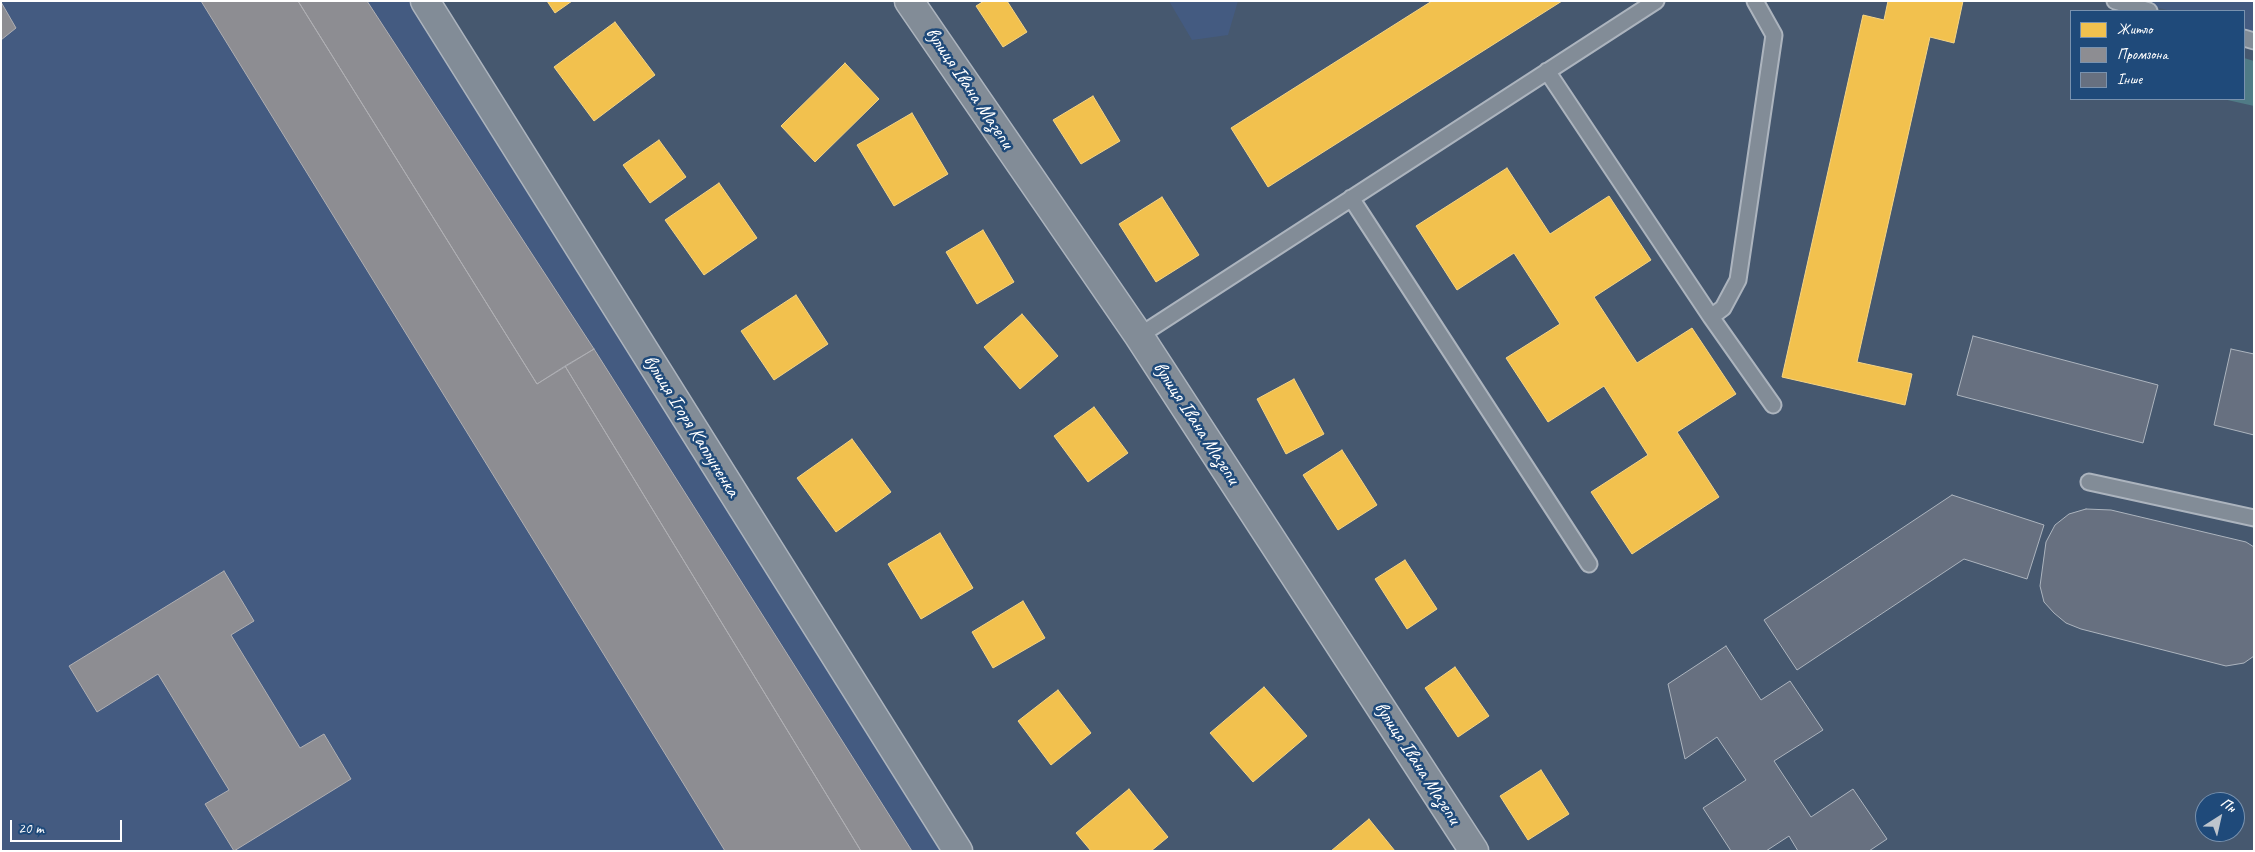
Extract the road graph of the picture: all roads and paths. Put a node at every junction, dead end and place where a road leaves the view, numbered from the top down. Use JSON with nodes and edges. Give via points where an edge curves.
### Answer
{"nodes":[{"id":1,"x":425,"y":1,"type":"edge"},
{"id":2,"x":909,"y":1,"type":"edge"},
{"id":3,"x":1656,"y":1,"type":"edge"},
{"id":4,"x":1755,"y":1,"type":"edge"},
{"id":5,"x":2115,"y":1,"type":"edge"},
{"id":6,"x":2146,"y":10,"type":"edge"},
{"id":7,"x":1548,"y":71,"type":"junction"},
{"id":8,"x":1351,"y":198,"type":"junction"},
{"id":9,"x":1711,"y":316,"type":"junction"},
{"id":10,"x":1139,"y":336,"type":"junction"},
{"id":11,"x":1773,"y":405,"type":"dead end"},
{"id":12,"x":2089,"y":482,"type":"dead end"},
{"id":13,"x":2254,"y":518,"type":"edge"},
{"id":14,"x":1589,"y":564,"type":"dead end"},
{"id":15,"x":958,"y":851,"type":"edge"},
{"id":16,"x":1474,"y":851,"type":"edge"}],
"edges":[{"from":1,"to":15,"type":"street","name":"вулиця Ігоря Каплуненка"},
{"from":2,"to":10,"type":"street","name":"вулиця Івана Мазепи"},
{"from":3,"to":7,"type":"lane"},
{"from":4,"to":9,"type":"lane","via":[[1774,35],[1738,280],[1723,308]]},
{"from":5,"to":6,"type":"lane"},
{"from":7,"to":8,"type":"lane"},
{"from":7,"to":9,"type":"lane"},
{"from":8,"to":10,"type":"lane"},
{"from":8,"to":14,"type":"lane"},
{"from":9,"to":11,"type":"lane"},
{"from":10,"to":16,"type":"street","name":"вулиця Івана Мазепи"},
{"from":12,"to":13,"type":"lane"}]}
